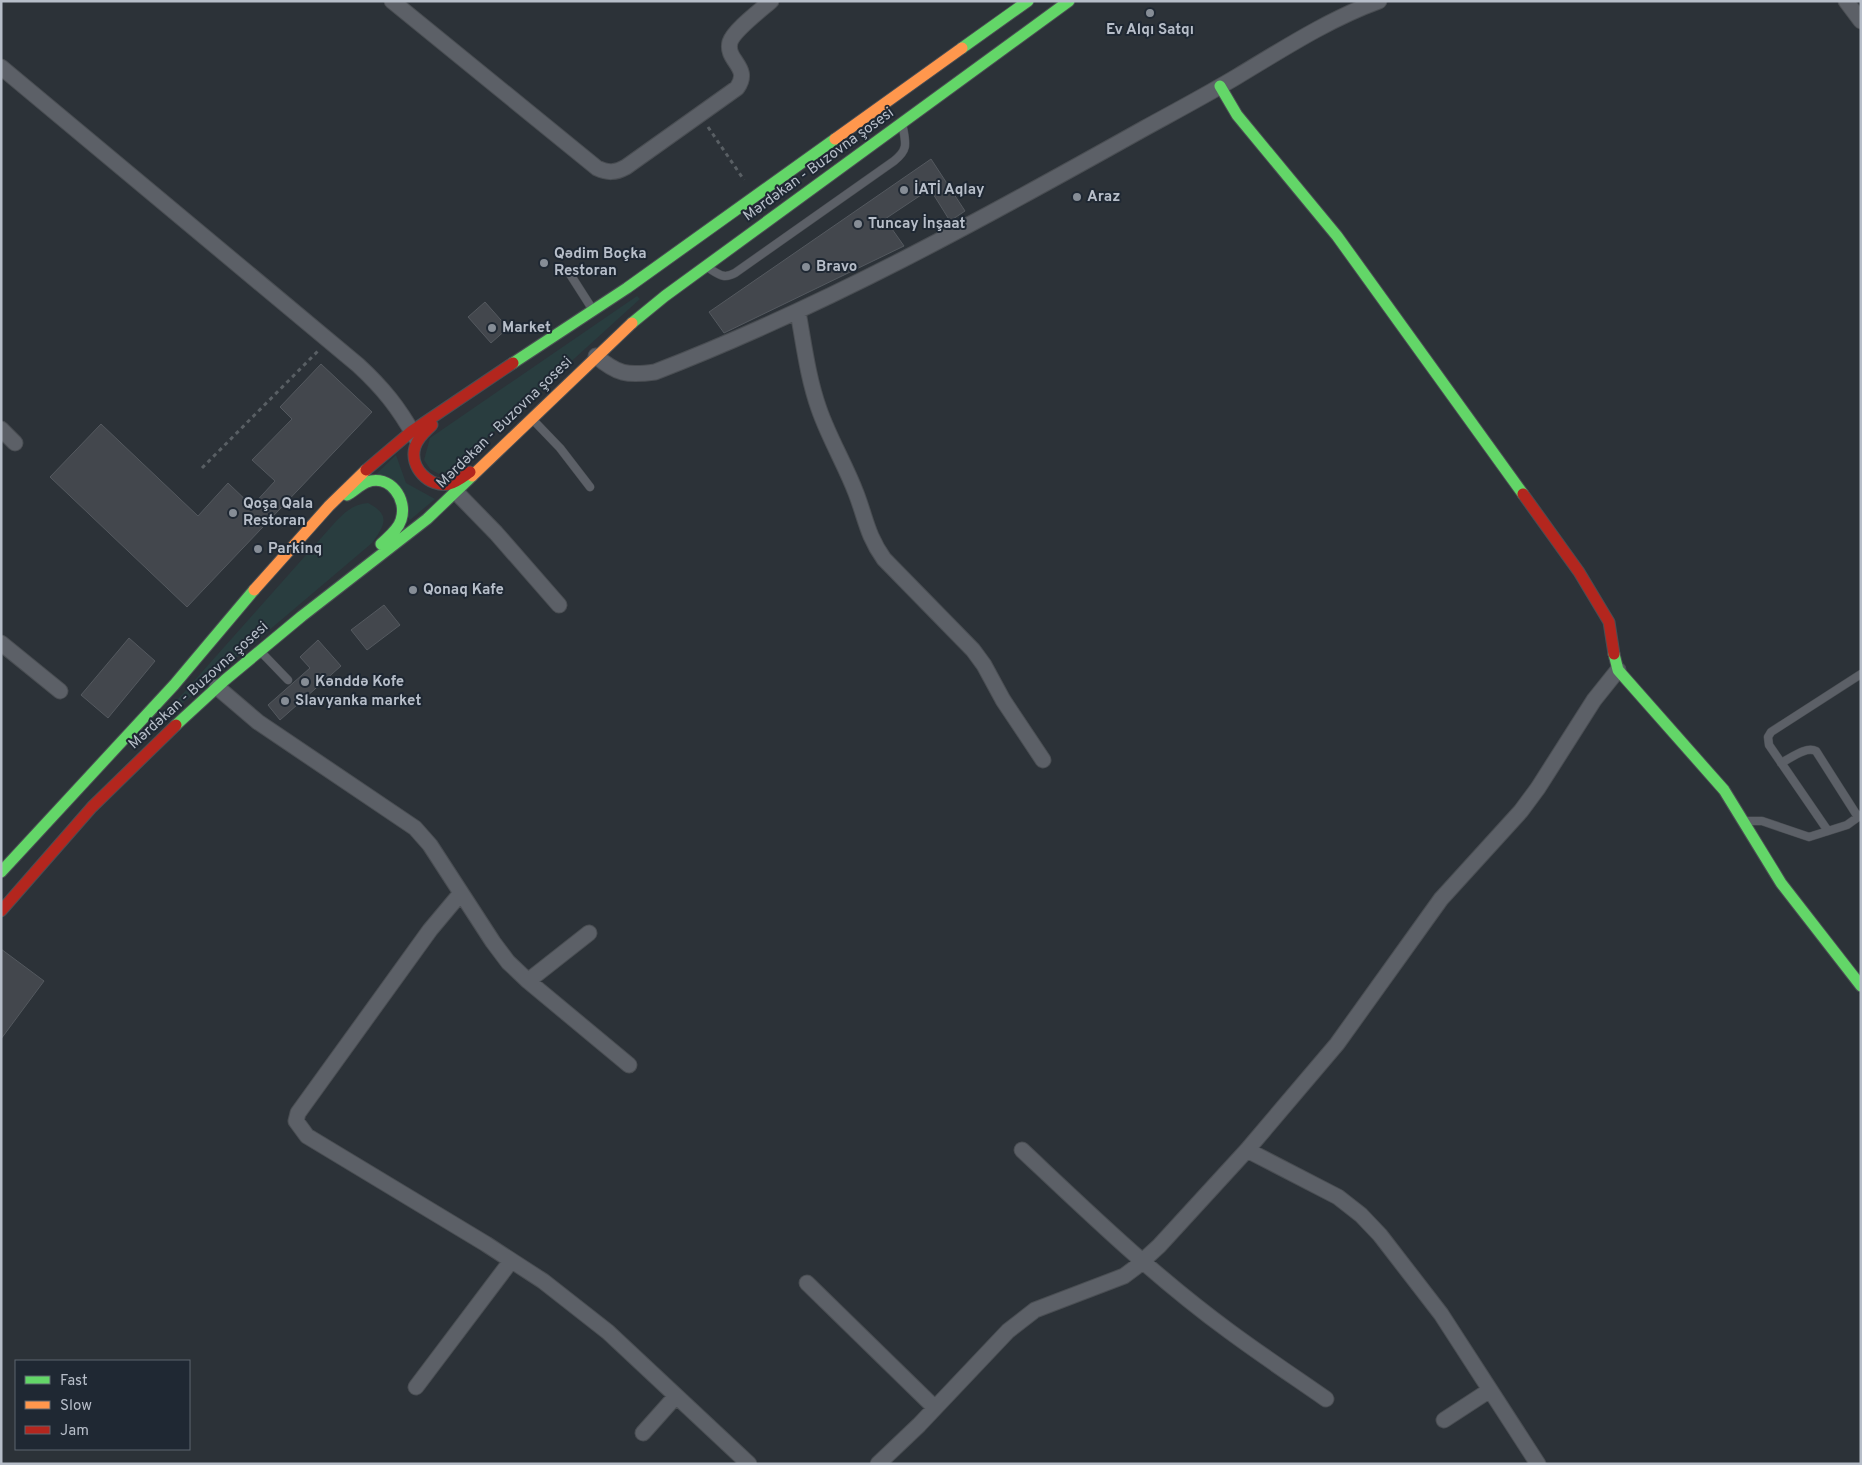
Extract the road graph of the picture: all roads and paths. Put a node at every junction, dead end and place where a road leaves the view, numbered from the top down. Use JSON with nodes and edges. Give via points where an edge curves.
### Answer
{"nodes":[{"id":1,"x":392,"y":1,"type":"edge"},
{"id":2,"x":772,"y":1,"type":"edge"},
{"id":3,"x":1028,"y":1,"type":"edge"},
{"id":4,"x":1069,"y":1,"type":"edge"},
{"id":5,"x":1379,"y":1,"type":"edge"},
{"id":6,"x":1846,"y":1,"type":"edge"},
{"id":7,"x":1861,"y":21,"type":"edge"},
{"id":8,"x":1,"y":67,"type":"edge"},
{"id":9,"x":1220,"y":86,"type":"junction"},
{"id":10,"x":700,"y":114,"type":"junction"},
{"id":11,"x":902,"y":123,"type":"junction"},
{"id":12,"x":756,"y":196,"type":"junction"},
{"id":13,"x":706,"y":266,"type":"junction"},
{"id":14,"x":568,"y":270,"type":"dead end"},
{"id":15,"x":594,"y":311,"type":"junction"},
{"id":16,"x":798,"y":312,"type":"junction"},
{"id":17,"x":329,"y":340,"type":"junction"},
{"id":18,"x":596,"y":356,"type":"junction"},
{"id":19,"x":532,"y":418,"type":"junction"},
{"id":20,"x":1,"y":429,"type":"edge"},
{"id":21,"x":414,"y":436,"type":"junction"},
{"id":22,"x":15,"y":443,"type":"dead end"},
{"id":23,"x":498,"y":450,"type":"junction"},
{"id":24,"x":202,"y":468,"type":"dead end"},
{"id":25,"x":590,"y":487,"type":"dead end"},
{"id":26,"x":456,"y":492,"type":"junction"},
{"id":27,"x":329,"y":506,"type":"junction"},
{"id":28,"x":342,"y":583,"type":"junction"},
{"id":29,"x":559,"y":605,"type":"dead end"},
{"id":30,"x":1,"y":642,"type":"edge"},
{"id":31,"x":259,"y":651,"type":"junction"},
{"id":32,"x":1618,"y":670,"type":"junction"},
{"id":33,"x":1861,"y":674,"type":"edge"},
{"id":34,"x":288,"y":680,"type":"dead end"},
{"id":35,"x":217,"y":687,"type":"junction"},
{"id":36,"x":60,"y":691,"type":"dead end"},
{"id":37,"x":1042,"y":760,"type":"dead end"},
{"id":38,"x":1781,"y":763,"type":"junction"},
{"id":39,"x":1859,"y":816,"type":"edge"},
{"id":40,"x":1744,"y":821,"type":"junction"},
{"id":41,"x":1828,"y":831,"type":"junction"},
{"id":42,"x":1,"y":872,"type":"edge"},
{"id":43,"x":461,"y":893,"type":"junction"},
{"id":44,"x":1,"y":911,"type":"edge"},
{"id":45,"x":589,"y":933,"type":"dead end"},
{"id":46,"x":528,"y":981,"type":"junction"},
{"id":47,"x":1861,"y":986,"type":"edge"},
{"id":48,"x":629,"y":1065,"type":"dead end"},
{"id":49,"x":1022,"y":1150,"type":"dead end"},
{"id":50,"x":1247,"y":1150,"type":"junction"},
{"id":51,"x":511,"y":1261,"type":"junction"},
{"id":52,"x":1143,"y":1262,"type":"junction"},
{"id":53,"x":807,"y":1283,"type":"dead end"},
{"id":54,"x":416,"y":1386,"type":"dead end"},
{"id":55,"x":1490,"y":1390,"type":"junction"},
{"id":56,"x":676,"y":1396,"type":"junction"},
{"id":57,"x":1326,"y":1399,"type":"dead end"},
{"id":58,"x":935,"y":1408,"type":"junction"},
{"id":59,"x":1444,"y":1420,"type":"dead end"},
{"id":60,"x":643,"y":1433,"type":"dead end"},
{"id":61,"x":749,"y":1464,"type":"edge"},
{"id":62,"x":878,"y":1464,"type":"edge"},
{"id":63,"x":1538,"y":1464,"type":"edge"}],
"edges":[{"from":1,"to":10,"type":"street","via":[[597,168],[607,172],[626,168]]},
{"from":2,"to":10,"type":"street","via":[[730,43],[742,80]]},
{"from":3,"to":12,"type":"main road","name":"Mərdəkan - Buzovna şosesi"},
{"from":4,"to":11,"type":"main road","name":"Mərdəkan - Buzovna şosesi"},
{"from":5,"to":9,"type":"street","via":[[1297,40]]},
{"from":6,"to":7,"type":"street"},
{"from":8,"to":17,"type":"street"},
{"from":9,"to":16,"type":"street","via":[[960,229]]},
{"from":9,"to":32,"type":"main road","via":[[1237,116],[1333,230],[1579,572],[1609,622]]},
{"from":10,"to":12,"type":"path"},
{"from":11,"to":13,"type":"main road","name":"Mərdəkan - Buzovna şosesi"},
{"from":11,"to":13,"type":"lane","via":[[903,154],[894,161],[728,277],[722,277]]},
{"from":12,"to":15,"type":"main road","name":"Mərdəkan - Buzovna şosesi"},
{"from":13,"to":18,"type":"main road","name":"Mərdəkan - Buzovna şosesi"},
{"from":14,"to":15,"type":"lane"},
{"from":15,"to":21,"type":"main road","name":"Mərdəkan - Buzovna şosesi","via":[[480,385]]},
{"from":16,"to":18,"type":"street","via":[[655,372],[622,373]]},
{"from":16,"to":37,"type":"street","via":[[819,409],[877,548],[973,650]]},
{"from":17,"to":21,"type":"street","via":[[380,386],[397,406]]},
{"from":17,"to":24,"type":"path"},
{"from":18,"to":19,"type":"main road","name":"Mərdəkan - Buzovna şosesi"},
{"from":19,"to":23,"type":"main road","name":"Mərdəkan - Buzovna şosesi"},
{"from":19,"to":25,"type":"lane"},
{"from":20,"to":22,"type":"street"},
{"from":21,"to":23,"type":"main road","via":[[414,465],[430,481],[439,484],[449,484],[461,478]]},
{"from":21,"to":27,"type":"main road","name":"Mərdəkan - Buzovna şosesi","via":[[380,457]]},
{"from":23,"to":26,"type":"main road","name":"Mərdəkan - Buzovna şosesi"},
{"from":26,"to":28,"type":"main road","name":"Mərdəkan - Buzovna şosesi","via":[[401,541]]},
{"from":26,"to":29,"type":"street"},
{"from":27,"to":28,"type":"main road","via":[[368,482],[390,486],[403,500],[400,522],[389,537]]},
{"from":27,"to":42,"type":"main road","name":"Mərdəkan - Buzovna şosesi","via":[[174,685]]},
{"from":28,"to":31,"type":"main road","name":"Mərdəkan - Buzovna şosesi"},
{"from":30,"to":36,"type":"street"},
{"from":31,"to":34,"type":"lane"},
{"from":31,"to":35,"type":"main road","name":"Mərdəkan - Buzovna şosesi"},
{"from":32,"to":40,"type":"main road","via":[[1710,773]]},
{"from":32,"to":50,"type":"street","via":[[1594,700],[1521,811],[1441,899],[1337,1044]]},
{"from":33,"to":38,"type":"lane","via":[[1770,732],[1769,745]]},
{"from":35,"to":43,"type":"street","via":[[258,722],[415,828]]},
{"from":35,"to":44,"type":"main road","name":"Mərdəkan - Buzovna şosesi","via":[[167,732],[53,848]]},
{"from":38,"to":39,"type":"lane","via":[[1806,750],[1816,751]]},
{"from":38,"to":41,"type":"lane"},
{"from":39,"to":41,"type":"lane"},
{"from":40,"to":41,"type":"lane","via":[[1762,822],[1809,837]]},
{"from":40,"to":47,"type":"main road","via":[[1768,865]]},
{"from":43,"to":46,"type":"street","via":[[508,962]]},
{"from":43,"to":51,"type":"street","via":[[361,1025],[298,1113],[296,1121],[307,1136]]},
{"from":45,"to":46,"type":"street"},
{"from":46,"to":48,"type":"street"},
{"from":49,"to":52,"type":"street"},
{"from":50,"to":52,"type":"street"},
{"from":50,"to":55,"type":"street","via":[[1338,1197],[1361,1216],[1380,1235],[1441,1314]]},
{"from":51,"to":54,"type":"street"},
{"from":51,"to":56,"type":"street","via":[[543,1281],[608,1332]]},
{"from":52,"to":57,"type":"street","via":[[1229,1331]]},
{"from":52,"to":58,"type":"street","via":[[1124,1276],[1034,1310],[1008,1330]]},
{"from":53,"to":58,"type":"street"},
{"from":55,"to":59,"type":"street"},
{"from":55,"to":63,"type":"street"},
{"from":56,"to":60,"type":"street"},
{"from":56,"to":61,"type":"street"},
{"from":58,"to":62,"type":"street"}]}
